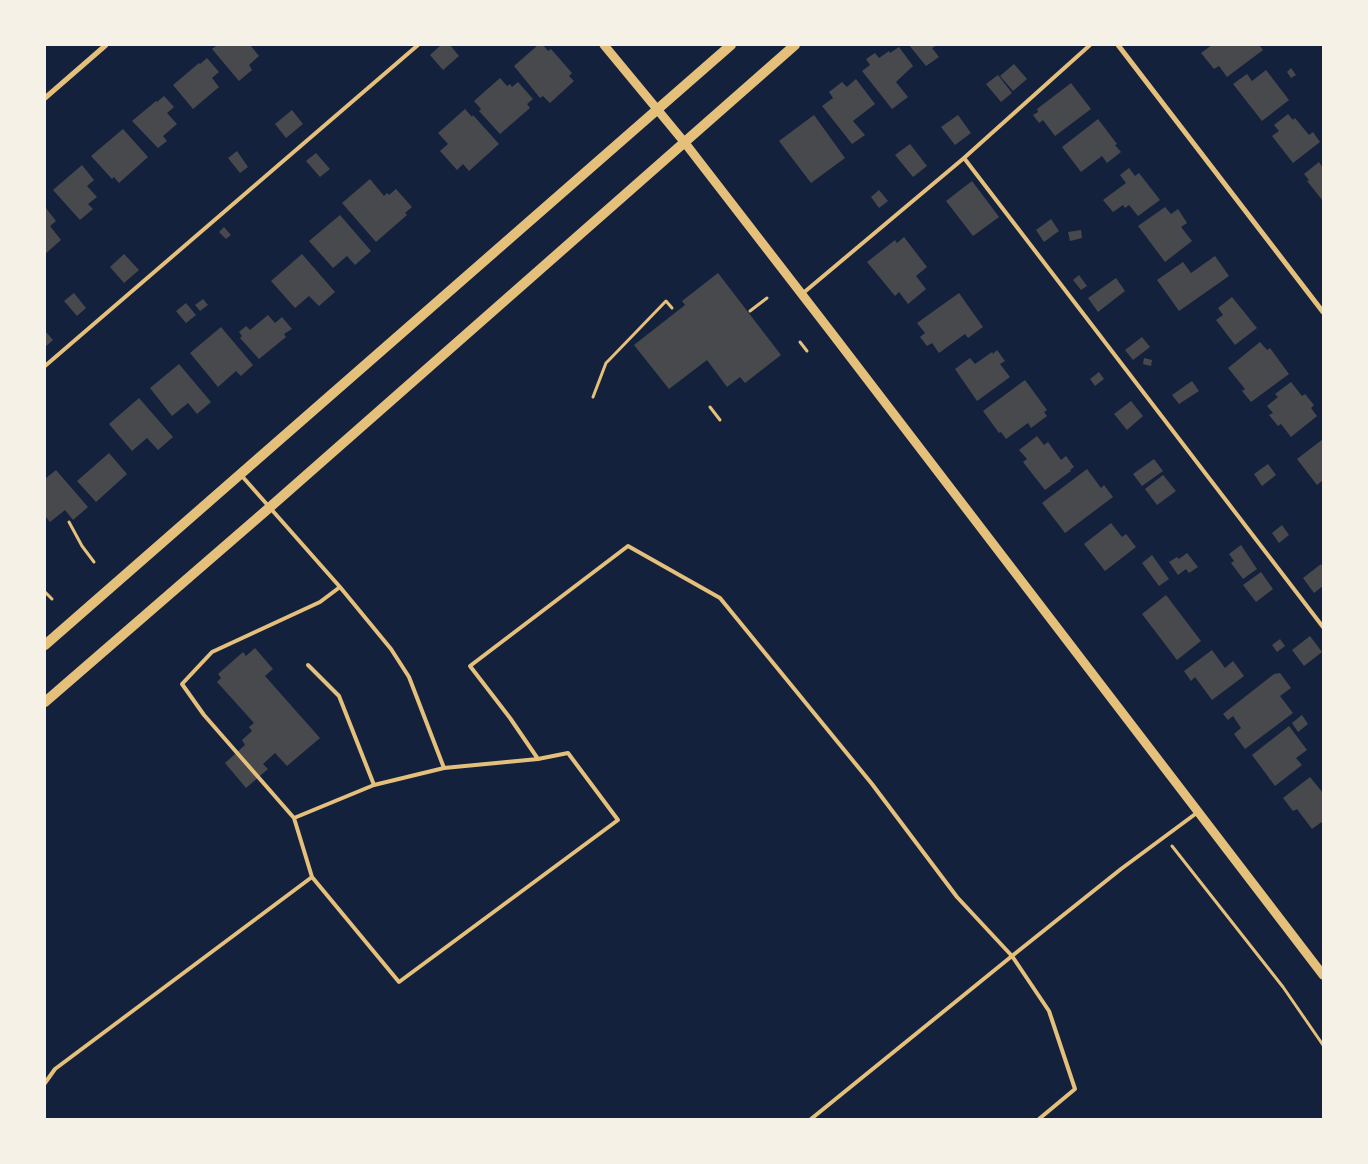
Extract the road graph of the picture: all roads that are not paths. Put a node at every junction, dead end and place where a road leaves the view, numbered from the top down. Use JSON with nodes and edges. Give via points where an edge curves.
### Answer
{"nodes":[{"id":1,"x":106,"y":45,"type":"edge"},
{"id":2,"x":418,"y":45,"type":"edge"},
{"id":3,"x":604,"y":45,"type":"edge"},
{"id":4,"x":731,"y":45,"type":"edge"},
{"id":5,"x":795,"y":45,"type":"edge"},
{"id":6,"x":1090,"y":45,"type":"edge"},
{"id":7,"x":1118,"y":45,"type":"edge"},
{"id":8,"x":45,"y":98,"type":"edge"},
{"id":9,"x":657,"y":110,"type":"junction"},
{"id":10,"x":684,"y":143,"type":"junction"},
{"id":11,"x":964,"y":158,"type":"junction"},
{"id":12,"x":802,"y":294,"type":"junction"},
{"id":13,"x":1323,"y":312,"type":"edge"},
{"id":14,"x":45,"y":366,"type":"edge"},
{"id":15,"x":241,"y":475,"type":"junction"},
{"id":16,"x":269,"y":508,"type":"junction"},
{"id":17,"x":340,"y":587,"type":"junction"},
{"id":18,"x":1323,"y":627,"type":"edge"},
{"id":19,"x":45,"y":645,"type":"edge"},
{"id":20,"x":308,"y":665,"type":"dead end"},
{"id":21,"x":45,"y":702,"type":"edge"},
{"id":22,"x":538,"y":759,"type":"junction"},
{"id":23,"x":444,"y":768,"type":"junction"},
{"id":24,"x":374,"y":785,"type":"junction"},
{"id":25,"x":1198,"y":812,"type":"junction"},
{"id":26,"x":294,"y":818,"type":"junction"},
{"id":27,"x":312,"y":876,"type":"junction"},
{"id":28,"x":1012,"y":956,"type":"junction"},
{"id":29,"x":1323,"y":975,"type":"edge"},
{"id":30,"x":45,"y":1083,"type":"edge"},
{"id":31,"x":811,"y":1119,"type":"edge"},
{"id":32,"x":1039,"y":1119,"type":"edge"}],
"edges":[{"from":1,"to":8,"type":"street"},
{"from":2,"to":14,"type":"lane"},
{"from":3,"to":9,"type":"street"},
{"from":4,"to":9,"type":"main road"},
{"from":5,"to":10,"type":"main road"},
{"from":6,"to":11,"type":"lane"},
{"from":7,"to":13,"type":"street"},
{"from":9,"to":10,"type":"street"},
{"from":9,"to":15,"type":"main road"},
{"from":10,"to":12,"type":"street"},
{"from":10,"to":16,"type":"main road"},
{"from":11,"to":12,"type":"lane"},
{"from":11,"to":18,"type":"lane"},
{"from":12,"to":25,"type":"street"},
{"from":15,"to":16,"type":"lane"},
{"from":15,"to":19,"type":"main road"},
{"from":16,"to":17,"type":"lane"},
{"from":16,"to":21,"type":"main road"},
{"from":17,"to":23,"type":"lane","via":[[391,649],[409,677]]},
{"from":17,"to":26,"type":"lane","via":[[320,602],[212,652],[182,684],[204,715]]},
{"from":20,"to":24,"type":"lane","via":[[338,696]]},
{"from":22,"to":23,"type":"lane"},
{"from":22,"to":27,"type":"lane","via":[[568,753],[618,820],[399,982]]},
{"from":22,"to":28,"type":"lane","via":[[470,666],[628,546],[720,598],[872,784],[957,897]]},
{"from":23,"to":24,"type":"lane"},
{"from":24,"to":26,"type":"lane"},
{"from":25,"to":28,"type":"lane"},
{"from":25,"to":29,"type":"street"},
{"from":26,"to":27,"type":"lane"},
{"from":27,"to":30,"type":"lane","via":[[55,1069]]},
{"from":28,"to":31,"type":"lane"},
{"from":28,"to":32,"type":"lane","via":[[1049,1011],[1075,1089]]}]}
